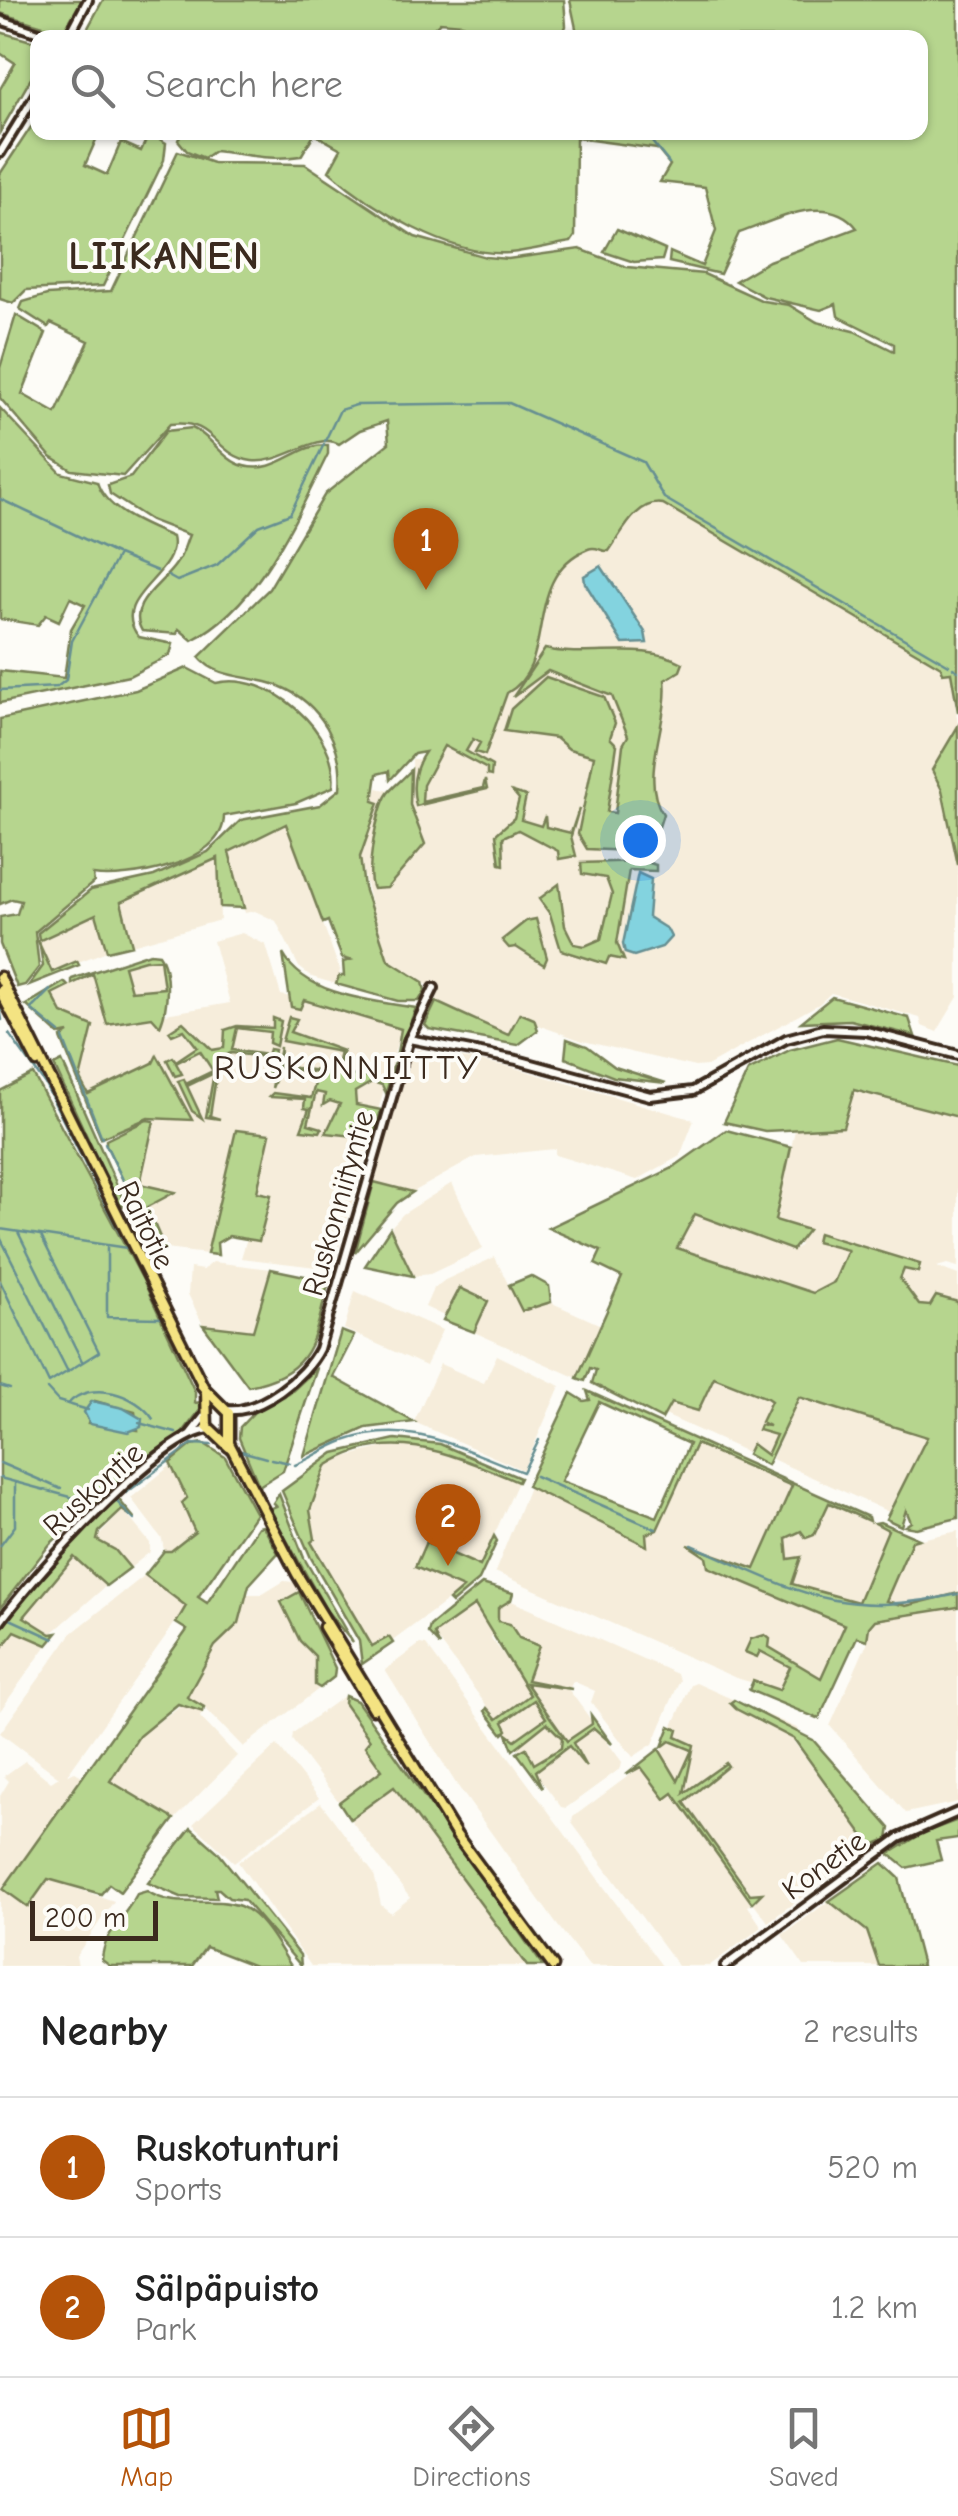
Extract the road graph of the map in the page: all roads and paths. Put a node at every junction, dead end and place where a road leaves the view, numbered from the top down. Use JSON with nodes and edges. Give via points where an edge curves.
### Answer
{"nodes":[{"id":1,"x":88,"y":0,"type":"edge"},
{"id":2,"x":0,"y":20,"type":"edge"},
{"id":3,"x":30,"y":30,"type":"edge"},
{"id":4,"x":72,"y":30,"type":"edge"},
{"id":5,"x":30,"y":104,"type":"edge"},
{"id":6,"x":0,"y":153,"type":"edge"},
{"id":7,"x":0,"y":977,"type":"edge"},
{"id":8,"x":434,"y":988,"type":"dead end"},
{"id":9,"x":0,"y":991,"type":"edge"},
{"id":10,"x":409,"y":1039,"type":"junction"},
{"id":11,"x":958,"y":1056,"type":"edge"},
{"id":12,"x":51,"y":1083,"type":"junction"},
{"id":13,"x":202,"y":1386,"type":"junction"},
{"id":14,"x":253,"y":1403,"type":"junction"},
{"id":15,"x":224,"y":1408,"type":"junction"},
{"id":16,"x":207,"y":1412,"type":"junction"},
{"id":17,"x":229,"y":1424,"type":"junction"},
{"id":18,"x":211,"y":1430,"type":"junction"},
{"id":19,"x":184,"y":1441,"type":"junction"},
{"id":20,"x":235,"y":1454,"type":"junction"},
{"id":21,"x":0,"y":1622,"type":"edge"},
{"id":22,"x":958,"y":1812,"type":"edge"},
{"id":23,"x":554,"y":1965,"type":"edge"},
{"id":24,"x":725,"y":1966,"type":"edge"}],
"edges":[{"from":1,"to":4,"type":"street"},
{"from":2,"to":3,"type":"street"},
{"from":5,"to":6,"type":"street"},
{"from":7,"to":12,"type":"main road","name":"Raitotie"},
{"from":8,"to":10,"type":"street","name":"Ruskonniityntie"},
{"from":9,"to":12,"type":"main road","name":"Raitotie"},
{"from":10,"to":11,"type":"street","via":[[650,1096],[706,1086],[786,1039],[823,1028],[866,1031]]},
{"from":10,"to":14,"type":"street","name":"Ruskonniityntie","via":[[319,1349],[296,1380]]},
{"from":12,"to":13,"type":"main road","name":"Raitotie"},
{"from":13,"to":15,"type":"main road","name":"Raitotie"},
{"from":13,"to":16,"type":"main road","name":"Raitotie"},
{"from":14,"to":15,"type":"street","name":"Ruskonniityntie"},
{"from":14,"to":17,"type":"street","name":"Ruskonniityntie"},
{"from":15,"to":16,"type":"main road"},
{"from":15,"to":17,"type":"main road"},
{"from":16,"to":18,"type":"main road","name":"Raitotie"},
{"from":16,"to":19,"type":"street","name":"Ruskontie"},
{"from":17,"to":18,"type":"main road"},
{"from":17,"to":20,"type":"main road"},
{"from":18,"to":19,"type":"street","name":"Ruskontie"},
{"from":18,"to":20,"type":"main road"},
{"from":19,"to":21,"type":"street","name":"Ruskontie","via":[[64,1542]]},
{"from":20,"to":23,"type":"main road","via":[[355,1681]]},
{"from":22,"to":24,"type":"street","name":"Konetie","via":[[900,1838]]}]}
